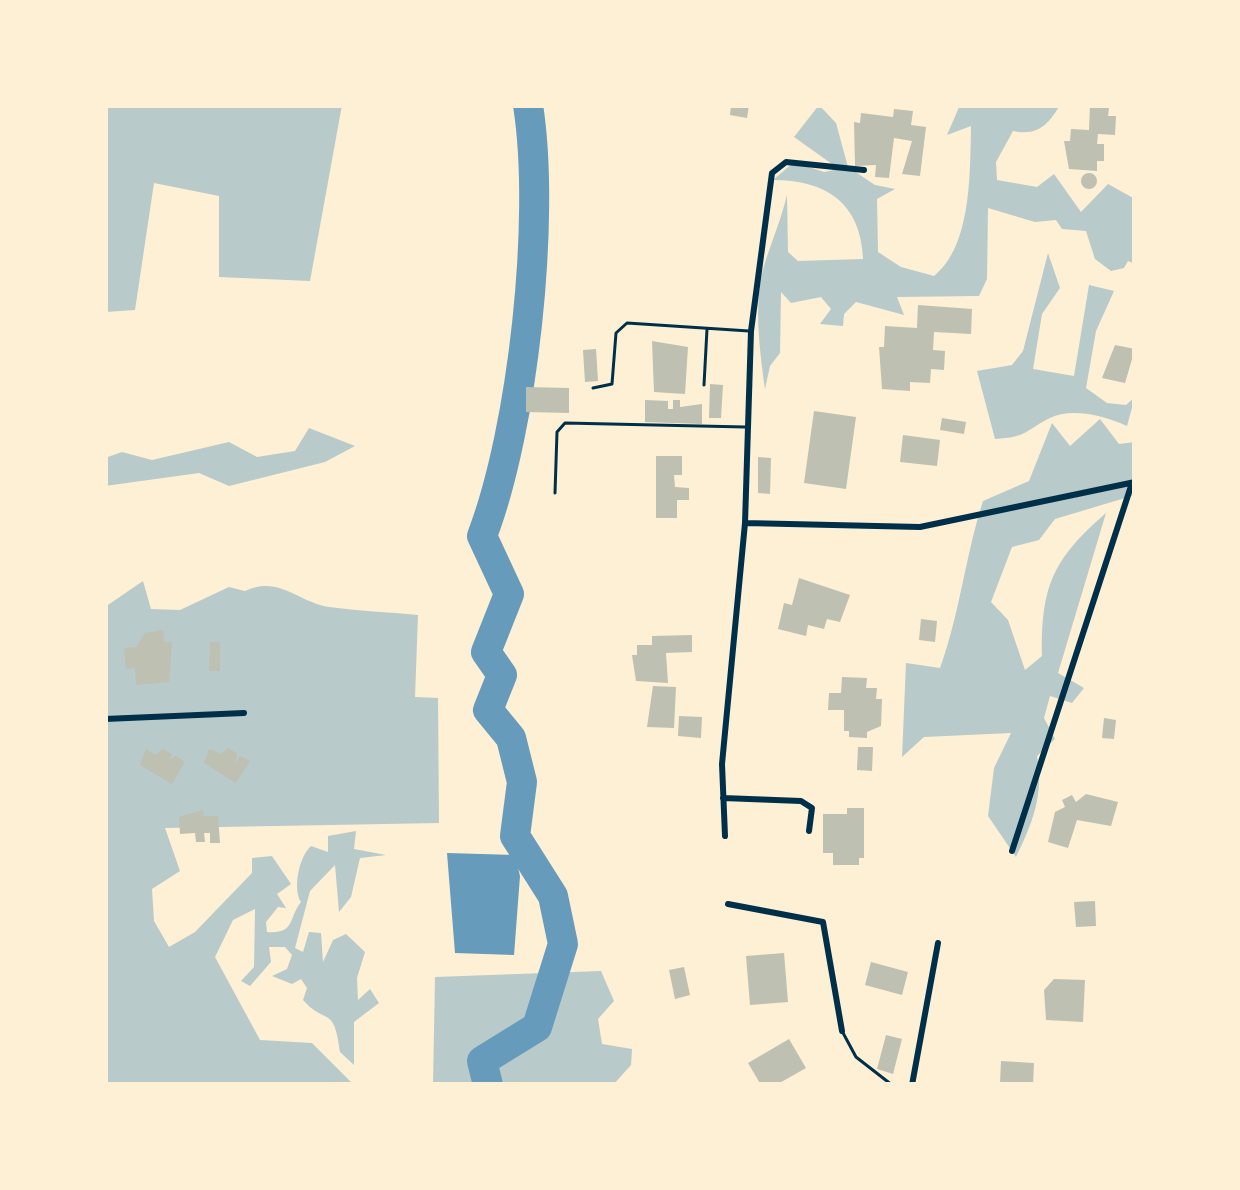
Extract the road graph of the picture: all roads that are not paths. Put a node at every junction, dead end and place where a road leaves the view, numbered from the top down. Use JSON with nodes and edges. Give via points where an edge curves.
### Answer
{"nodes":[{"id":1,"x":864,"y":170,"type":"dead end"},
{"id":2,"x":707,"y":328,"type":"junction"},
{"id":3,"x":751,"y":331,"type":"junction"},
{"id":4,"x":704,"y":386,"type":"dead end"},
{"id":5,"x":593,"y":388,"type":"dead end"},
{"id":6,"x":746,"y":428,"type":"junction"},
{"id":7,"x":1134,"y":482,"type":"edge"},
{"id":8,"x":555,"y":493,"type":"dead end"},
{"id":9,"x":745,"y":523,"type":"junction"},
{"id":10,"x":244,"y":713,"type":"dead end"},
{"id":11,"x":105,"y":719,"type":"edge"},
{"id":12,"x":723,"y":798,"type":"junction"},
{"id":13,"x":809,"y":831,"type":"dead end"},
{"id":14,"x":725,"y":836,"type":"dead end"},
{"id":15,"x":1012,"y":850,"type":"dead end"},
{"id":16,"x":728,"y":904,"type":"dead end"},
{"id":17,"x":938,"y":944,"type":"dead end"},
{"id":18,"x":842,"y":1031,"type":"joint"},
{"id":19,"x":892,"y":1085,"type":"edge"},
{"id":20,"x":913,"y":1085,"type":"edge"}],
"edges":[{"from":1,"to":3,"type":"street","via":[[776,166]]},
{"from":2,"to":3,"type":"lane"},
{"from":2,"to":4,"type":"lane"},
{"from":2,"to":5,"type":"lane","via":[[627,323],[616,333],[612,384]]},
{"from":3,"to":6,"type":"street"},
{"from":6,"to":8,"type":"lane","via":[[565,423],[557,431]]},
{"from":6,"to":9,"type":"street"},
{"from":7,"to":9,"type":"street","via":[[920,527]]},
{"from":7,"to":15,"type":"street"},
{"from":9,"to":12,"type":"street"},
{"from":10,"to":11,"type":"street"},
{"from":12,"to":13,"type":"street","via":[[801,801],[812,808]]},
{"from":12,"to":14,"type":"street"},
{"from":16,"to":18,"type":"street","via":[[823,922]]},
{"from":17,"to":20,"type":"street"},
{"from":18,"to":19,"type":"lane","via":[[856,1058]]}]}
